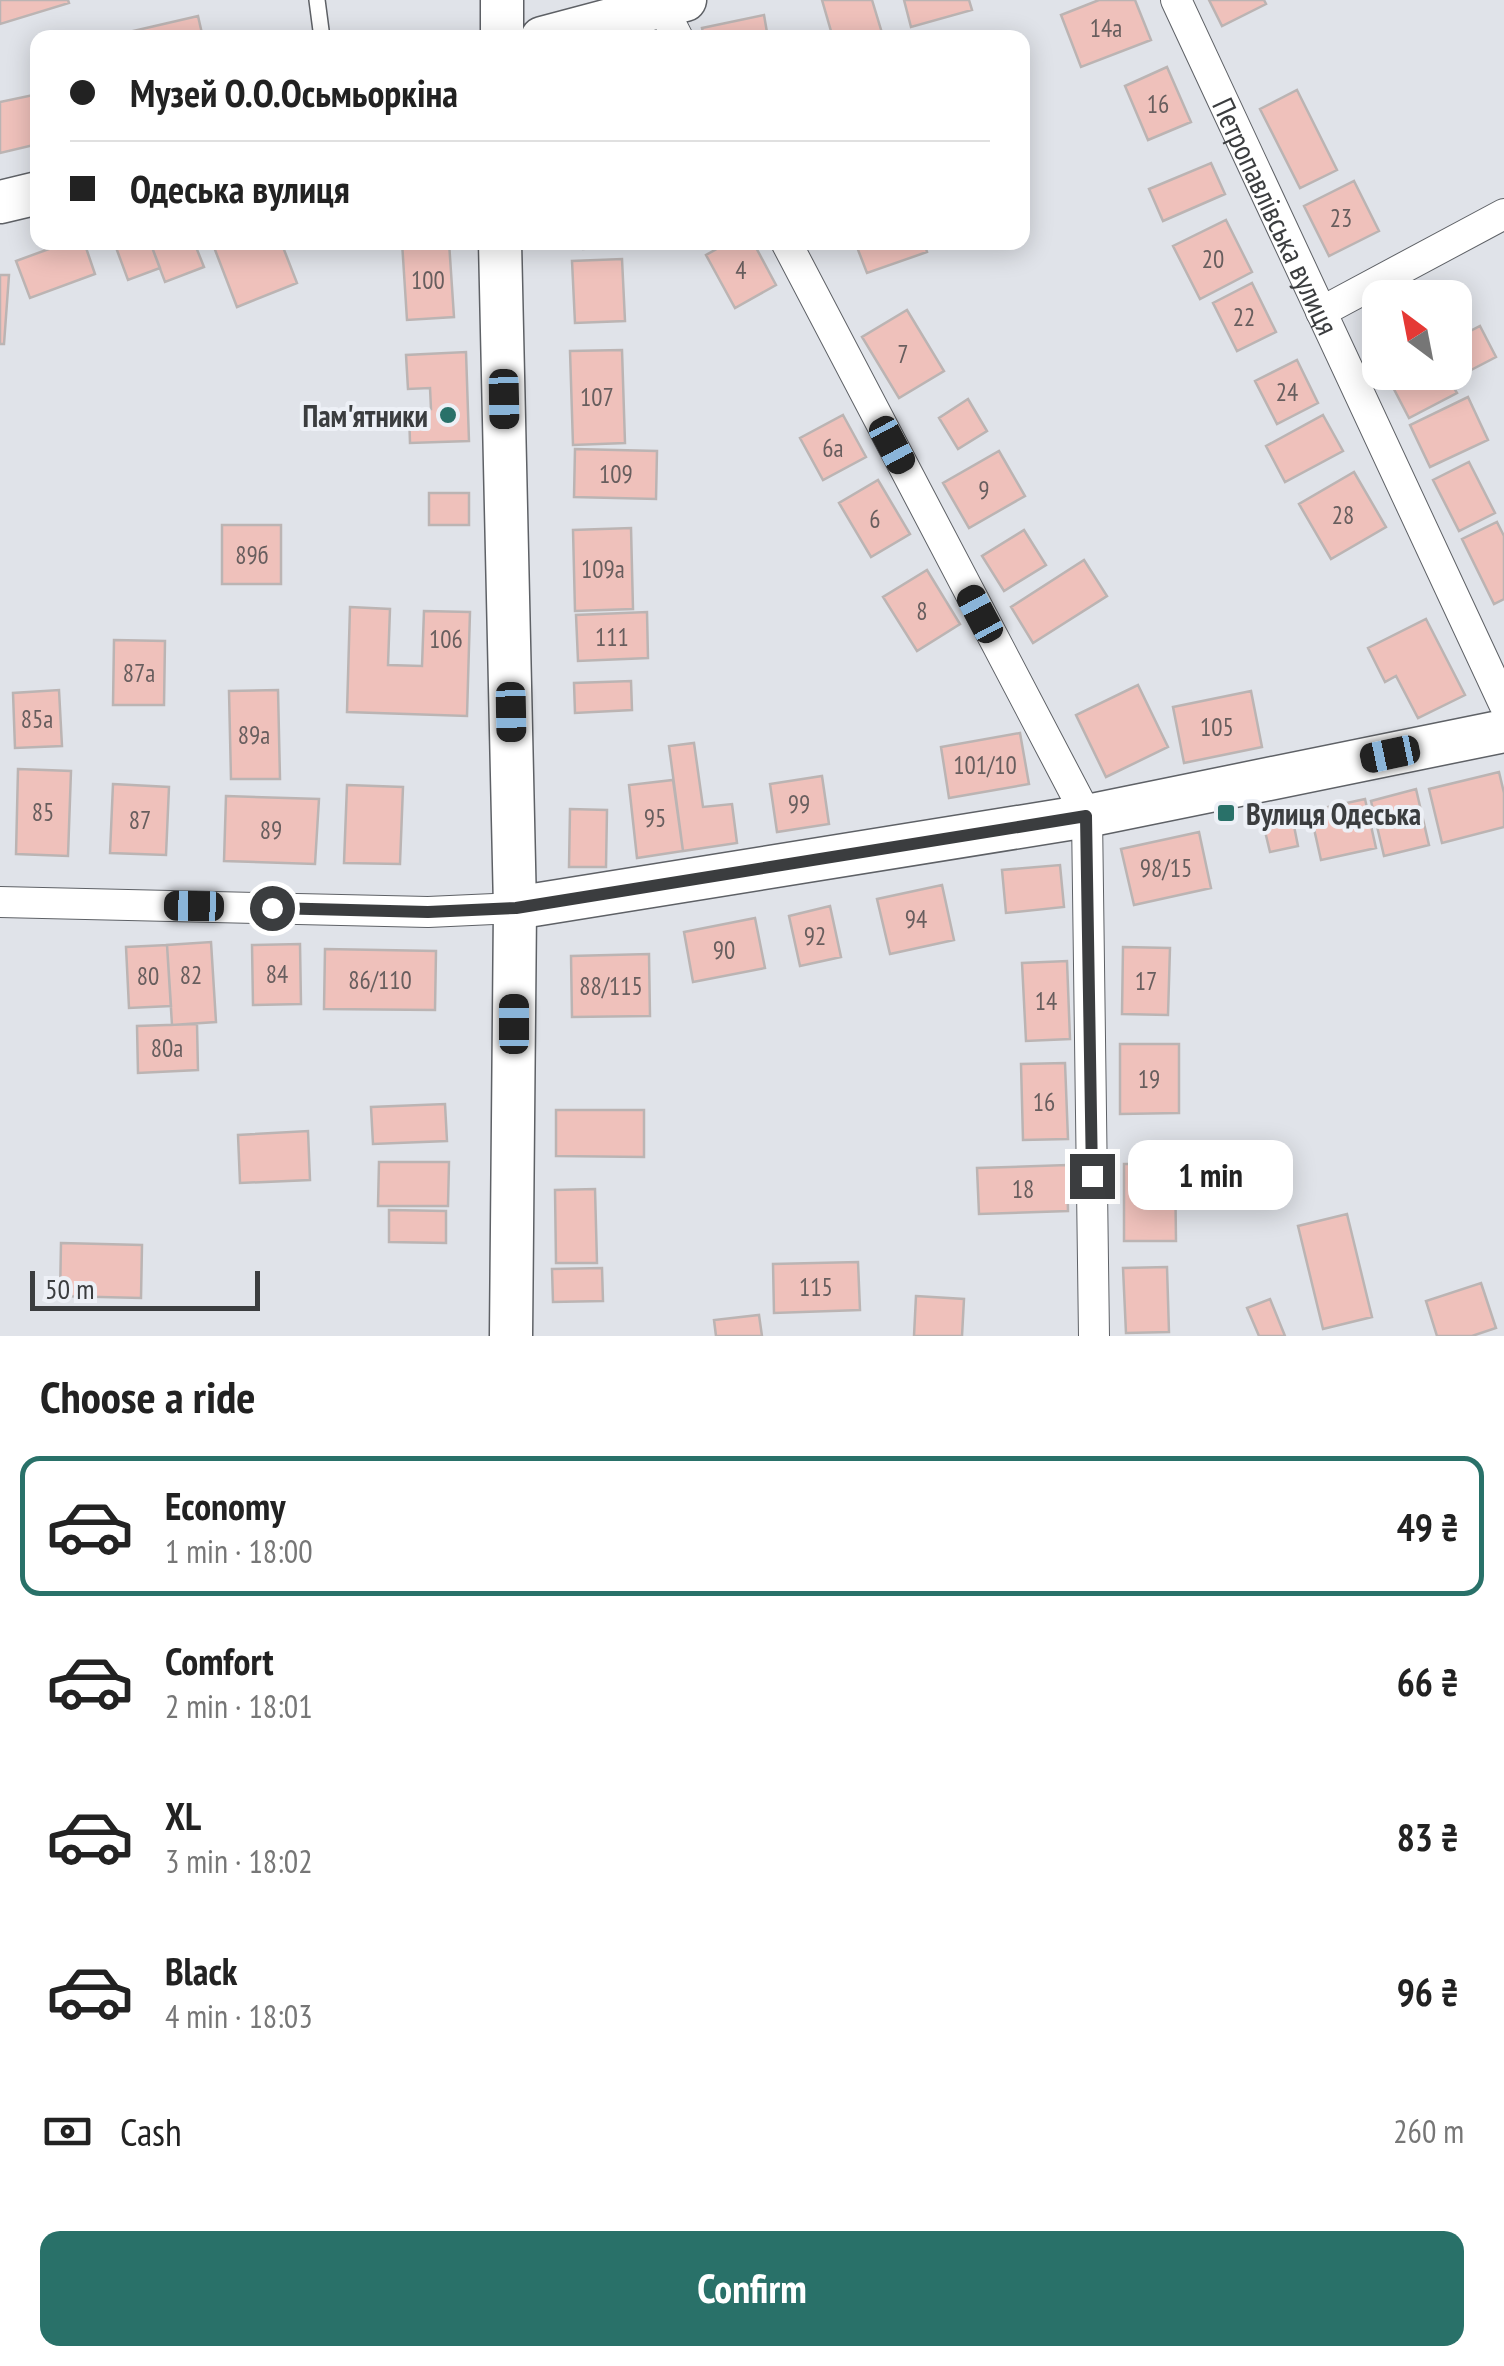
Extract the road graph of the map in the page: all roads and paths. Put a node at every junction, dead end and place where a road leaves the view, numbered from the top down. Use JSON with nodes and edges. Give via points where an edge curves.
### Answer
{"nodes":[{"id":1,"x":317,"y":0,"type":"edge"},
{"id":2,"x":502,"y":0,"type":"edge"},
{"id":3,"x":1176,"y":0,"type":"edge"},
{"id":4,"x":675,"y":15,"type":"edge"},
{"id":5,"x":321,"y":30,"type":"edge"},
{"id":6,"x":502,"y":30,"type":"edge"},
{"id":7,"x":588,"y":30,"type":"edge"},
{"id":8,"x":30,"y":194,"type":"edge"},
{"id":9,"x":0,"y":202,"type":"edge"},
{"id":10,"x":1504,"y":214,"type":"edge"},
{"id":11,"x":500,"y":250,"type":"edge"},
{"id":12,"x":790,"y":250,"type":"edge"},
{"id":13,"x":1322,"y":312,"type":"junction"},
{"id":14,"x":1504,"y":704,"type":"edge"},
{"id":15,"x":1504,"y":730,"type":"edge"},
{"id":16,"x":1086,"y":816,"type":"junction"},
{"id":17,"x":0,"y":902,"type":"edge"},
{"id":18,"x":516,"y":908,"type":"junction"},
{"id":19,"x":511,"y":1336,"type":"edge"},
{"id":20,"x":1094,"y":1336,"type":"edge"}],
"edges":[{"from":1,"to":5,"type":"lane"},
{"from":2,"to":6,"type":"main road"},
{"from":3,"to":13,"type":"street","name":"Петропавлівська вулиця"},
{"from":4,"to":7,"type":"main road"},
{"from":8,"to":9,"type":"main road"},
{"from":10,"to":13,"type":"street"},
{"from":11,"to":18,"type":"main road"},
{"from":12,"to":16,"type":"street"},
{"from":13,"to":14,"type":"street","name":"Петропавлівська вулиця"},
{"from":15,"to":16,"type":"main road"},
{"from":16,"to":18,"type":"main road"},
{"from":16,"to":20,"type":"street"},
{"from":17,"to":18,"type":"street","via":[[428,912]]},
{"from":18,"to":19,"type":"main road"}]}
